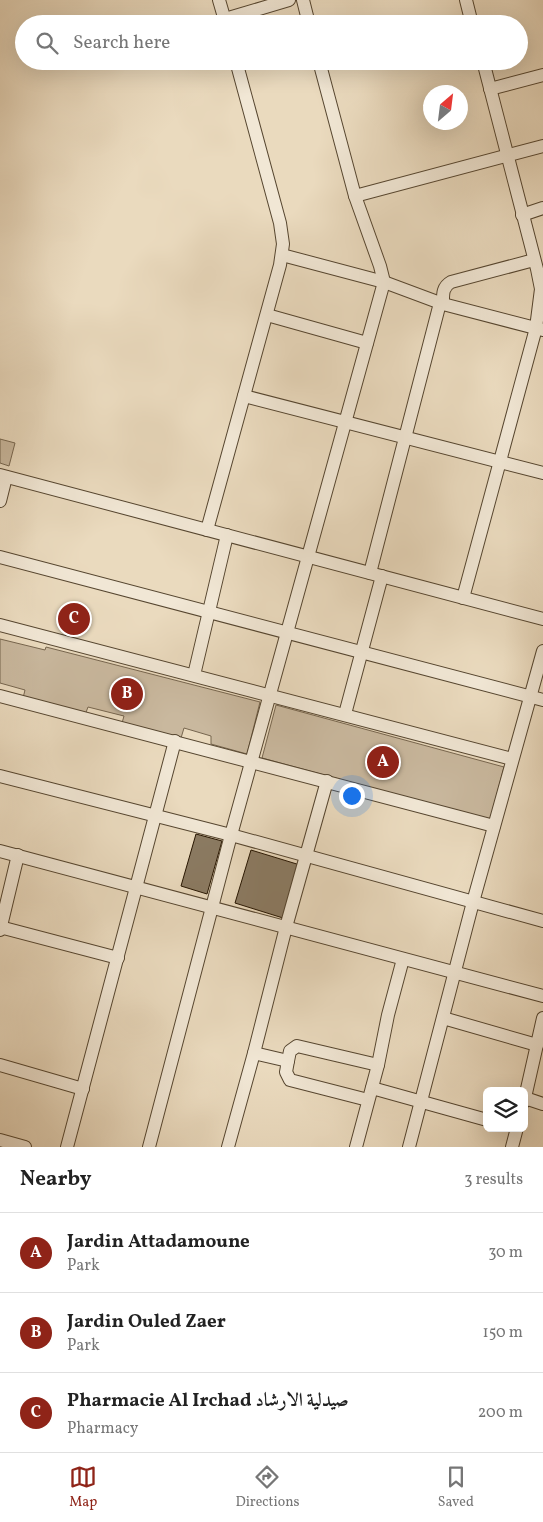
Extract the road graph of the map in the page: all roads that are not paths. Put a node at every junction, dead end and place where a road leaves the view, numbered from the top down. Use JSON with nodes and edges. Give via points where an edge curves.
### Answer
{"nodes":[{"id":1,"x":219,"y":0,"type":"edge"},
{"id":2,"x":289,"y":0,"type":"edge"},
{"id":3,"x":303,"y":0,"type":"edge"},
{"id":4,"x":466,"y":0,"type":"edge"},
{"id":5,"x":223,"y":15,"type":"edge"},
{"id":6,"x":245,"y":15,"type":"edge"},
{"id":7,"x":307,"y":15,"type":"edge"},
{"id":8,"x":470,"y":15,"type":"edge"},
{"id":9,"x":238,"y":70,"type":"edge"},
{"id":10,"x":321,"y":70,"type":"edge"},
{"id":11,"x":485,"y":70,"type":"edge"},
{"id":12,"x":543,"y":75,"type":"edge"},
{"id":13,"x":490,"y":89,"type":"junction"},
{"id":14,"x":543,"y":146,"type":"edge"},
{"id":15,"x":507,"y":156,"type":"junction"},
{"id":16,"x":355,"y":196,"type":"junction"},
{"id":17,"x":543,"y":208,"type":"edge"},
{"id":18,"x":522,"y":215,"type":"junction"},
{"id":19,"x":282,"y":254,"type":"junction"},
{"id":20,"x":534,"y":260,"type":"junction"},
{"id":21,"x":384,"y":282,"type":"junction"},
{"id":22,"x":442,"y":303,"type":"junction"},
{"id":23,"x":266,"y":315,"type":"junction"},
{"id":24,"x":539,"y":329,"type":"edge"},
{"id":25,"x":367,"y":344,"type":"junction"},
{"id":26,"x":244,"y":396,"type":"junction"},
{"id":27,"x":344,"y":422,"type":"junction"},
{"id":28,"x":405,"y":437,"type":"junction"},
{"id":29,"x":498,"y":461,"type":"junction"},
{"id":30,"x":543,"y":473,"type":"edge"},
{"id":31,"x":3,"y":476,"type":"edge"},
{"id":32,"x":0,"y":502,"type":"edge"},
{"id":33,"x":207,"y":530,"type":"junction"},
{"id":34,"x":227,"y":535,"type":"junction"},
{"id":35,"x":0,"y":557,"type":"edge"},
{"id":36,"x":307,"y":557,"type":"junction"},
{"id":37,"x":376,"y":575,"type":"junction"},
{"id":38,"x":463,"y":598,"type":"junction"},
{"id":39,"x":209,"y":613,"type":"junction"},
{"id":40,"x":543,"y":619,"type":"edge"},
{"id":41,"x":0,"y":625,"type":"edge"},
{"id":42,"x":286,"y":633,"type":"junction"},
{"id":43,"x":543,"y":651,"type":"edge"},
{"id":44,"x":362,"y":653,"type":"junction"},
{"id":45,"x":194,"y":676,"type":"junction"},
{"id":46,"x":269,"y":694,"type":"junction"},
{"id":47,"x":0,"y":696,"type":"edge"},
{"id":48,"x":530,"y":697,"type":"junction"},
{"id":49,"x":543,"y":700,"type":"edge"},
{"id":50,"x":345,"y":714,"type":"junction"},
{"id":51,"x":174,"y":741,"type":"junction"},
{"id":52,"x":512,"y":759,"type":"junction"},
{"id":53,"x":252,"y":761,"type":"junction"},
{"id":54,"x":0,"y":776,"type":"edge"},
{"id":55,"x":327,"y":781,"type":"junction"},
{"id":56,"x":156,"y":815,"type":"junction"},
{"id":57,"x":494,"y":826,"type":"junction"},
{"id":58,"x":231,"y":835,"type":"junction"},
{"id":59,"x":0,"y":851,"type":"edge"},
{"id":60,"x":18,"y":855,"type":"junction"},
{"id":61,"x":306,"y":856,"type":"junction"},
{"id":62,"x":137,"y":886,"type":"junction"},
{"id":63,"x":473,"y":902,"type":"junction"},
{"id":64,"x":212,"y":906,"type":"junction"},
{"id":65,"x":543,"y":921,"type":"edge"},
{"id":66,"x":0,"y":928,"type":"edge"},
{"id":67,"x":286,"y":928,"type":"junction"},
{"id":68,"x":118,"y":958,"type":"junction"},
{"id":69,"x":403,"y":959,"type":"junction"},
{"id":70,"x":456,"y":972,"type":"junction"},
{"id":71,"x":543,"y":996,"type":"edge"},
{"id":72,"x":443,"y":1018,"type":"junction"},
{"id":73,"x":543,"y":1018,"type":"edge"},
{"id":74,"x":537,"y":1045,"type":"junction"},
{"id":75,"x":254,"y":1053,"type":"junction"},
{"id":76,"x":288,"y":1061,"type":"junction"},
{"id":77,"x":0,"y":1065,"type":"edge"},
{"id":78,"x":378,"y":1065,"type":"junction"},
{"id":79,"x":528,"y":1087,"type":"edge"},
{"id":80,"x":83,"y":1089,"type":"junction"},
{"id":81,"x":370,"y":1094,"type":"junction"},
{"id":82,"x":528,"y":1101,"type":"edge"},
{"id":83,"x":421,"y":1102,"type":"junction"},
{"id":84,"x":543,"y":1104,"type":"edge"},
{"id":85,"x":483,"y":1119,"type":"edge"},
{"id":86,"x":515,"y":1132,"type":"edge"},
{"id":87,"x":0,"y":1140,"type":"edge"},
{"id":88,"x":25,"y":1147,"type":"edge"},
{"id":89,"x":67,"y":1147,"type":"edge"},
{"id":90,"x":149,"y":1147,"type":"edge"},
{"id":91,"x":228,"y":1147,"type":"edge"},
{"id":92,"x":356,"y":1147,"type":"edge"},
{"id":93,"x":409,"y":1147,"type":"edge"},
{"id":94,"x":512,"y":1147,"type":"edge"}],
"edges":[{"from":1,"to":5,"type":"street"},
{"from":2,"to":6,"type":"street"},
{"from":3,"to":7,"type":"street"},
{"from":4,"to":8,"type":"street"},
{"from":9,"to":19,"type":"street","via":[[280,222]]},
{"from":10,"to":16,"type":"street"},
{"from":11,"to":13,"type":"street"},
{"from":12,"to":13,"type":"street"},
{"from":13,"to":15,"type":"street"},
{"from":14,"to":15,"type":"street"},
{"from":15,"to":16,"type":"street"},
{"from":15,"to":18,"type":"street"},
{"from":16,"to":21,"type":"street"},
{"from":17,"to":18,"type":"street"},
{"from":18,"to":20,"type":"street"},
{"from":19,"to":21,"type":"street"},
{"from":19,"to":23,"type":"street"},
{"from":20,"to":22,"type":"street","via":[[451,282],[446,285]]},
{"from":20,"to":24,"type":"street","via":[[541,289]]},
{"from":21,"to":22,"type":"street"},
{"from":21,"to":25,"type":"street"},
{"from":22,"to":24,"type":"street"},
{"from":22,"to":28,"type":"street"},
{"from":23,"to":25,"type":"street"},
{"from":23,"to":26,"type":"street"},
{"from":24,"to":29,"type":"street"},
{"from":25,"to":27,"type":"street"},
{"from":26,"to":27,"type":"street"},
{"from":26,"to":33,"type":"street"},
{"from":27,"to":28,"type":"street"},
{"from":27,"to":36,"type":"street"},
{"from":28,"to":29,"type":"street"},
{"from":28,"to":37,"type":"street"},
{"from":29,"to":30,"type":"street"},
{"from":29,"to":38,"type":"street"},
{"from":31,"to":32,"type":"street"},
{"from":31,"to":33,"type":"street"},
{"from":33,"to":34,"type":"street"},
{"from":34,"to":36,"type":"street"},
{"from":34,"to":39,"type":"street"},
{"from":35,"to":39,"type":"street"},
{"from":36,"to":37,"type":"street"},
{"from":36,"to":42,"type":"street"},
{"from":37,"to":38,"type":"street"},
{"from":37,"to":44,"type":"street"},
{"from":38,"to":40,"type":"street"},
{"from":39,"to":42,"type":"street"},
{"from":39,"to":45,"type":"street"},
{"from":41,"to":45,"type":"street"},
{"from":42,"to":44,"type":"street"},
{"from":42,"to":46,"type":"street"},
{"from":43,"to":48,"type":"street"},
{"from":44,"to":48,"type":"street"},
{"from":44,"to":50,"type":"street"},
{"from":45,"to":46,"type":"street"},
{"from":46,"to":50,"type":"street"},
{"from":46,"to":53,"type":"street"},
{"from":47,"to":51,"type":"street"},
{"from":48,"to":49,"type":"street"},
{"from":48,"to":52,"type":"street"},
{"from":50,"to":52,"type":"street"},
{"from":51,"to":53,"type":"street"},
{"from":51,"to":56,"type":"street"},
{"from":52,"to":57,"type":"street"},
{"from":53,"to":55,"type":"street"},
{"from":53,"to":58,"type":"street"},
{"from":54,"to":56,"type":"street"},
{"from":55,"to":57,"type":"street"},
{"from":55,"to":61,"type":"street"},
{"from":56,"to":58,"type":"street"},
{"from":56,"to":62,"type":"street"},
{"from":57,"to":63,"type":"street"},
{"from":58,"to":61,"type":"street"},
{"from":58,"to":64,"type":"street"},
{"from":59,"to":60,"type":"street"},
{"from":60,"to":62,"type":"street"},
{"from":60,"to":66,"type":"street"},
{"from":61,"to":63,"type":"street"},
{"from":61,"to":67,"type":"street"},
{"from":62,"to":64,"type":"street"},
{"from":62,"to":68,"type":"street"},
{"from":63,"to":65,"type":"street"},
{"from":63,"to":70,"type":"street"},
{"from":64,"to":67,"type":"street"},
{"from":64,"to":90,"type":"street"},
{"from":66,"to":68,"type":"street"},
{"from":67,"to":69,"type":"street"},
{"from":67,"to":75,"type":"street"},
{"from":68,"to":80,"type":"street"},
{"from":69,"to":70,"type":"street"},
{"from":69,"to":78,"type":"street"},
{"from":70,"to":71,"type":"street"},
{"from":70,"to":72,"type":"street"},
{"from":72,"to":74,"type":"street"},
{"from":72,"to":83,"type":"street"},
{"from":73,"to":74,"type":"street"},
{"from":74,"to":79,"type":"street"},
{"from":75,"to":76,"type":"street"},
{"from":75,"to":91,"type":"street"},
{"from":76,"to":78,"type":"street","via":[[290,1051],[297,1046]]},
{"from":76,"to":81,"type":"street","via":[[286,1072],[290,1080]]},
{"from":77,"to":80,"type":"street"},
{"from":78,"to":81,"type":"street"},
{"from":80,"to":89,"type":"street"},
{"from":81,"to":83,"type":"street"},
{"from":81,"to":92,"type":"street"},
{"from":82,"to":84,"type":"street"},
{"from":83,"to":85,"type":"street"},
{"from":83,"to":93,"type":"street"},
{"from":86,"to":94,"type":"street"},
{"from":87,"to":88,"type":"street"}]}
